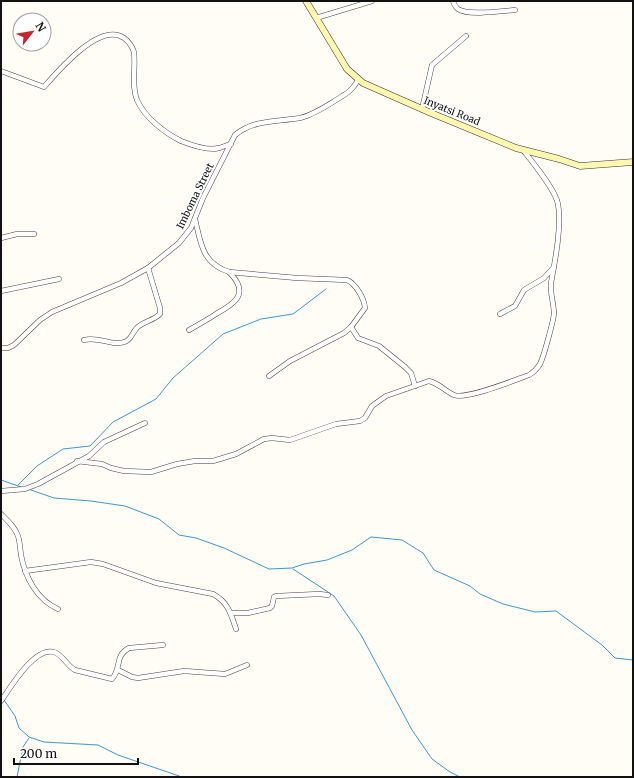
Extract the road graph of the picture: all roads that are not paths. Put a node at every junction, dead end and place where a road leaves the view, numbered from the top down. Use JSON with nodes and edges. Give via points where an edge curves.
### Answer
{"nodes":[{"id":1,"x":306,"y":1,"type":"edge"},
{"id":2,"x":372,"y":1,"type":"edge"},
{"id":3,"x":453,"y":1,"type":"edge"},
{"id":4,"x":515,"y":10,"type":"dead end"},
{"id":5,"x":316,"y":18,"type":"junction"},
{"id":6,"x":466,"y":36,"type":"dead end"},
{"id":7,"x":1,"y":72,"type":"edge"},
{"id":8,"x":358,"y":80,"type":"junction"},
{"id":9,"x":422,"y":109,"type":"junction"},
{"id":10,"x":231,"y":144,"type":"junction"},
{"id":11,"x":523,"y":150,"type":"junction"},
{"id":12,"x":633,"y":162,"type":"edge"},
{"id":13,"x":195,"y":219,"type":"junction"},
{"id":14,"x":34,"y":234,"type":"dead end"},
{"id":15,"x":1,"y":238,"type":"edge"},
{"id":16,"x":555,"y":265,"type":"junction"},
{"id":17,"x":148,"y":268,"type":"junction"},
{"id":18,"x":229,"y":272,"type":"junction"},
{"id":19,"x":59,"y":279,"type":"dead end"},
{"id":20,"x":1,"y":291,"type":"edge"},
{"id":21,"x":500,"y":314,"type":"dead end"},
{"id":22,"x":351,"y":327,"type":"junction"},
{"id":23,"x":189,"y":330,"type":"dead end"},
{"id":24,"x":84,"y":340,"type":"dead end"},
{"id":25,"x":1,"y":348,"type":"edge"},
{"id":26,"x":269,"y":376,"type":"dead end"},
{"id":27,"x":415,"y":386,"type":"junction"},
{"id":28,"x":145,"y":423,"type":"dead end"},
{"id":29,"x":77,"y":461,"type":"junction"},
{"id":30,"x":1,"y":491,"type":"edge"},
{"id":31,"x":1,"y":514,"type":"edge"},
{"id":32,"x":25,"y":571,"type":"junction"},
{"id":33,"x":328,"y":595,"type":"dead end"},
{"id":34,"x":58,"y":609,"type":"dead end"},
{"id":35,"x":231,"y":613,"type":"junction"},
{"id":36,"x":236,"y":629,"type":"dead end"},
{"id":37,"x":163,"y":645,"type":"dead end"},
{"id":38,"x":247,"y":665,"type":"dead end"},
{"id":39,"x":118,"y":670,"type":"junction"},
{"id":40,"x":1,"y":701,"type":"edge"}],
"edges":[{"from":1,"to":5,"type":"street","name":"Inyatsi Road"},
{"from":2,"to":5,"type":"street"},
{"from":3,"to":4,"type":"street","via":[[456,8],[462,12]]},
{"from":5,"to":8,"type":"street","name":"Inyatsi Road","via":[[347,69]]},
{"from":6,"to":9,"type":"street","via":[[432,66]]},
{"from":7,"to":10,"type":"street","via":[[44,87],[68,61],[99,37],[113,34],[121,36],[129,42],[134,51],[134,86],[137,100],[157,126],[170,136],[206,148],[218,149]]},
{"from":8,"to":9,"type":"street","name":"Inyatsi Road"},
{"from":8,"to":10,"type":"street","name":"Imboma Street","via":[[353,89],[321,110],[301,117],[248,126],[236,135]]},
{"from":9,"to":11,"type":"street","name":"Inyatsi Road"},
{"from":10,"to":13,"type":"street","name":"Imboma Street"},
{"from":11,"to":12,"type":"street","name":"Inyatsi Road","via":[[580,166]]},
{"from":11,"to":16,"type":"street","via":[[558,202]]},
{"from":13,"to":17,"type":"street","name":"Imboma Street","via":[[186,236]]},
{"from":13,"to":18,"type":"street","via":[[200,243],[207,258],[222,270]]},
{"from":14,"to":15,"type":"street","via":[[17,234]]},
{"from":16,"to":21,"type":"street","via":[[544,278],[524,290],[515,306]]},
{"from":16,"to":27,"type":"street","via":[[551,285],[554,313],[540,363],[535,370],[524,377],[467,396],[455,395],[430,381]]},
{"from":17,"to":24,"type":"street","via":[[160,314],[138,327],[132,336],[122,342]]},
{"from":17,"to":25,"type":"street","name":"Imboma Street","via":[[121,283],[52,312],[14,345]]},
{"from":18,"to":22,"type":"street","via":[[347,280],[356,288],[365,308]]},
{"from":18,"to":23,"type":"street","via":[[240,289],[236,302]]},
{"from":19,"to":20,"type":"street"},
{"from":22,"to":26,"type":"street","via":[[339,336],[290,361]]},
{"from":22,"to":27,"type":"street","via":[[358,338],[379,346],[406,367]]},
{"from":27,"to":29,"type":"street","via":[[386,396],[372,406],[365,418],[360,421],[336,424],[290,440],[264,439],[236,454],[213,460],[177,464],[151,472],[124,471],[98,463]]},
{"from":28,"to":29,"type":"street","via":[[104,442],[89,456]]},
{"from":29,"to":30,"type":"street","via":[[38,484],[25,489]]},
{"from":31,"to":32,"type":"street","via":[[18,536]]},
{"from":32,"to":34,"type":"street","via":[[36,592]]},
{"from":32,"to":35,"type":"street","via":[[91,562],[103,564],[156,583],[213,594],[226,603]]},
{"from":33,"to":35,"type":"street","via":[[276,596],[270,608],[248,613]]},
{"from":35,"to":36,"type":"street"},
{"from":37,"to":39,"type":"street","via":[[125,650],[118,661]]},
{"from":38,"to":39,"type":"street","via":[[218,675],[211,672],[184,671],[138,678]]},
{"from":39,"to":40,"type":"street","via":[[112,679],[109,679],[76,670],[55,652],[48,652],[35,658]]}]}
